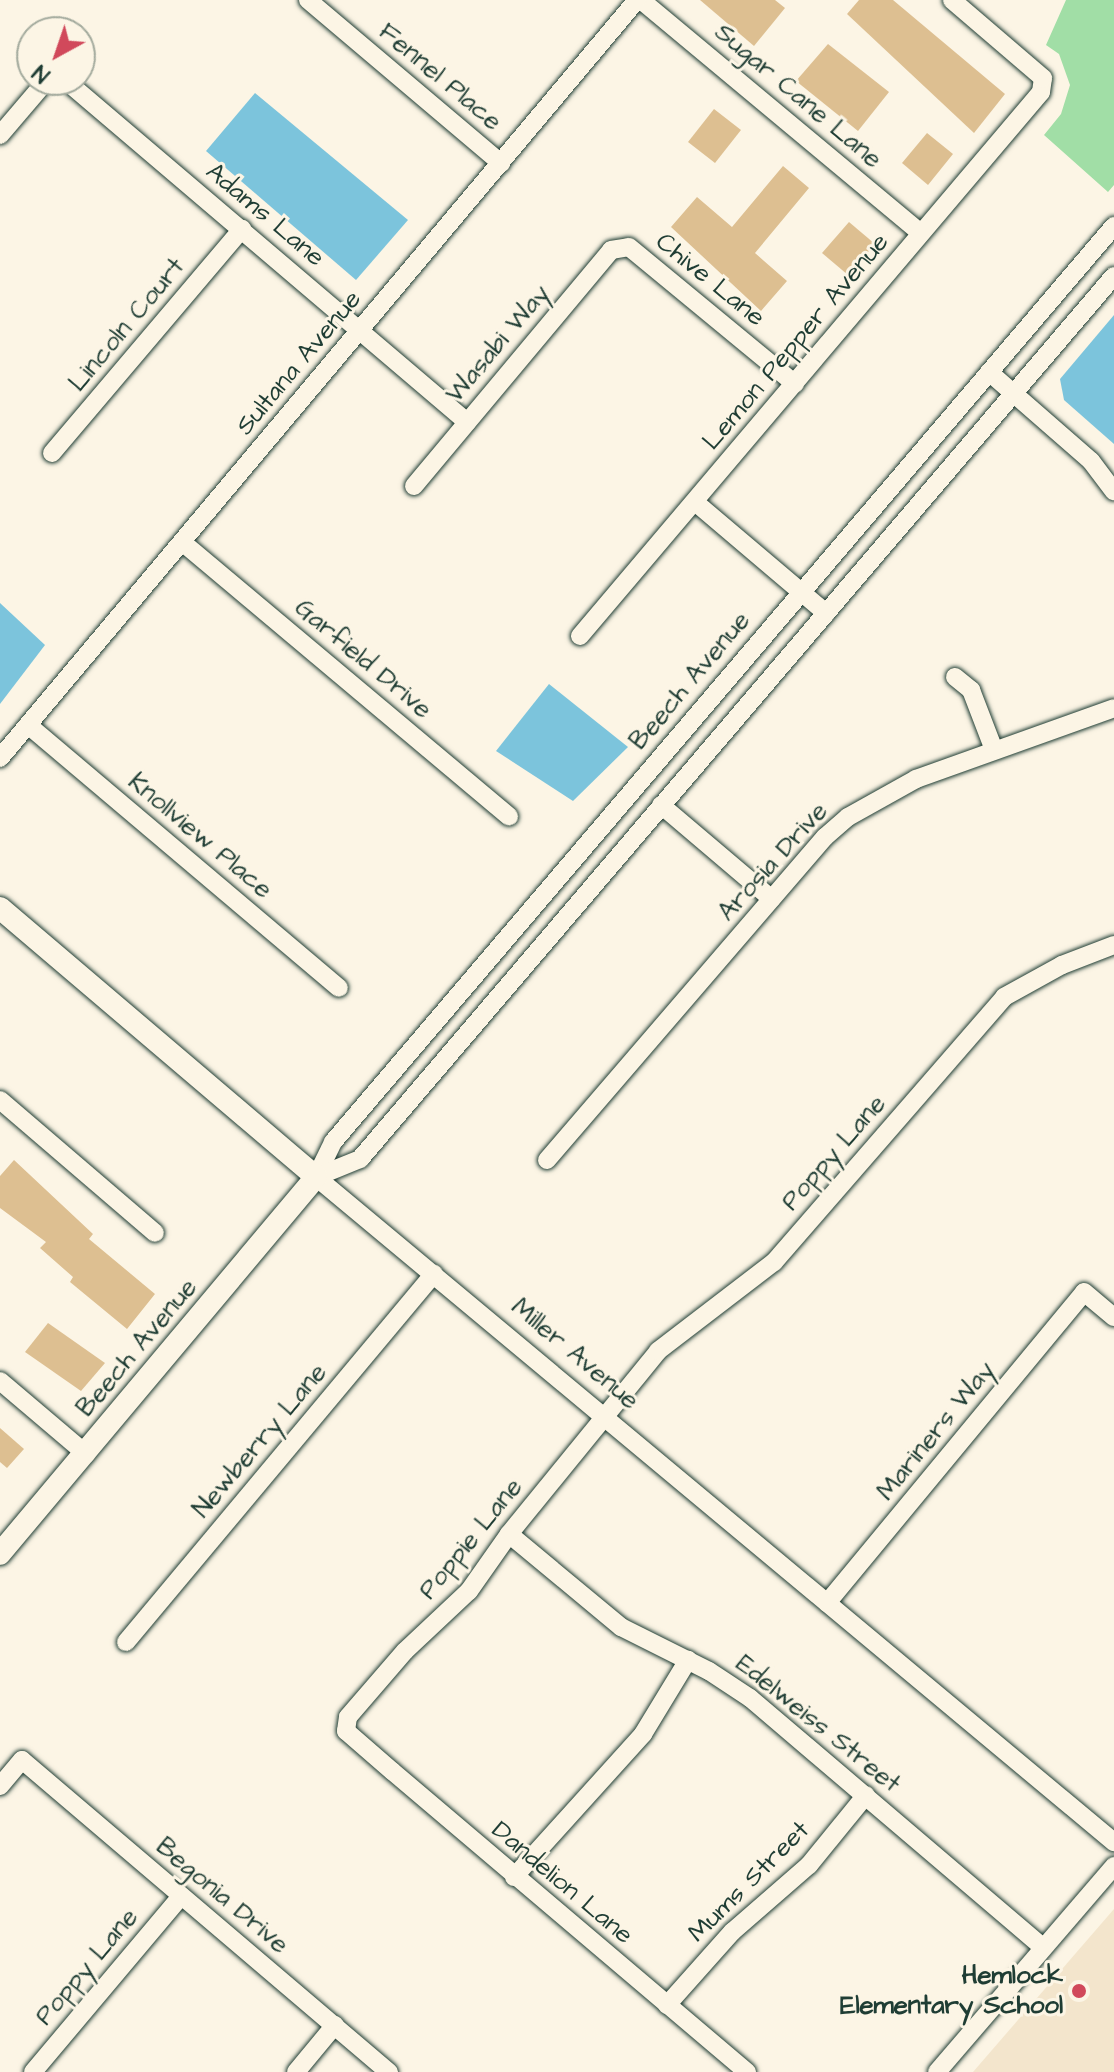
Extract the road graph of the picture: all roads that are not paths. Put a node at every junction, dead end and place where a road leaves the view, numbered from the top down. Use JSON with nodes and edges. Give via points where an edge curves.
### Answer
{"nodes":[{"id":1,"x":308,"y":0,"type":"edge"},
{"id":2,"x":639,"y":0,"type":"edge"},
{"id":3,"x":952,"y":0,"type":"edge"},
{"id":4,"x":33,"y":96,"type":"edge"},
{"id":5,"x":84,"y":96,"type":"edge"},
{"id":6,"x":0,"y":135,"type":"edge"},
{"id":7,"x":501,"y":163,"type":"junction"},
{"id":8,"x":1114,"y":226,"type":"edge"},
{"id":9,"x":242,"y":229,"type":"junction"},
{"id":10,"x":921,"y":233,"type":"junction"},
{"id":11,"x":629,"y":247,"type":"joint"},
{"id":12,"x":1114,"y":276,"type":"edge"},
{"id":13,"x":360,"y":330,"type":"junction"},
{"id":14,"x":989,"y":372,"type":"junction"},
{"id":15,"x":795,"y":384,"type":"junction"},
{"id":16,"x":1014,"y":393,"type":"junction"},
{"id":17,"x":467,"y":422,"type":"junction"},
{"id":18,"x":52,"y":453,"type":"dead end"},
{"id":19,"x":414,"y":486,"type":"dead end"},
{"id":20,"x":1114,"y":491,"type":"edge"},
{"id":21,"x":695,"y":502,"type":"junction"},
{"id":22,"x":182,"y":542,"type":"junction"},
{"id":23,"x":802,"y":592,"type":"junction"},
{"id":24,"x":826,"y":613,"type":"junction"},
{"id":25,"x":580,"y":636,"type":"dead end"},
{"id":26,"x":955,"y":677,"type":"dead end"},
{"id":27,"x":1114,"y":708,"type":"edge"},
{"id":28,"x":28,"y":725,"type":"junction"},
{"id":29,"x":994,"y":750,"type":"junction"},
{"id":30,"x":0,"y":758,"type":"edge"},
{"id":31,"x":661,"y":805,"type":"junction"},
{"id":32,"x":509,"y":816,"type":"dead end"},
{"id":33,"x":772,"y":899,"type":"junction"},
{"id":34,"x":0,"y":908,"type":"edge"},
{"id":35,"x":1114,"y":945,"type":"edge"},
{"id":36,"x":339,"y":988,"type":"dead end"},
{"id":37,"x":0,"y":1100,"type":"edge"},
{"id":38,"x":547,"y":1160,"type":"dead end"},
{"id":39,"x":316,"y":1177,"type":"junction"},
{"id":40,"x":155,"y":1233,"type":"dead end"},
{"id":41,"x":434,"y":1274,"type":"junction"},
{"id":42,"x":1114,"y":1317,"type":"edge"},
{"id":43,"x":0,"y":1381,"type":"edge"},
{"id":44,"x":605,"y":1414,"type":"junction"},
{"id":45,"x":86,"y":1454,"type":"junction"},
{"id":46,"x":509,"y":1534,"type":"junction"},
{"id":47,"x":0,"y":1554,"type":"edge"},
{"id":48,"x":827,"y":1603,"type":"junction"},
{"id":49,"x":126,"y":1642,"type":"dead end"},
{"id":50,"x":688,"y":1660,"type":"junction"},
{"id":51,"x":346,"y":1731,"type":"joint"},
{"id":52,"x":0,"y":1786,"type":"edge"},
{"id":53,"x":866,"y":1795,"type":"junction"},
{"id":54,"x":1114,"y":1842,"type":"edge"},
{"id":55,"x":1114,"y":1866,"type":"edge"},
{"id":56,"x":514,"y":1877,"type":"junction"},
{"id":57,"x":181,"y":1896,"type":"junction"},
{"id":58,"x":1043,"y":1947,"type":"junction"},
{"id":59,"x":667,"y":2005,"type":"junction"},
{"id":60,"x":335,"y":2025,"type":"junction"},
{"id":61,"x":33,"y":2072,"type":"edge"},
{"id":62,"x":296,"y":2072,"type":"edge"},
{"id":63,"x":389,"y":2072,"type":"edge"},
{"id":64,"x":747,"y":2072,"type":"edge"},
{"id":65,"x":937,"y":2072,"type":"edge"}],
"edges":[{"from":1,"to":7,"type":"street","name":"Fennel Place"},
{"from":2,"to":7,"type":"street","name":"Sultana Avenue"},
{"from":2,"to":10,"type":"street","name":"Sugar Cane Lane"},
{"from":3,"to":10,"type":"street","name":"Lemon Pepper Avenue","via":[[1043,78],[1041,92]]},
{"from":4,"to":6,"type":"street"},
{"from":5,"to":9,"type":"street","name":"Adams Lane"},
{"from":7,"to":13,"type":"street","name":"Sultana Avenue"},
{"from":8,"to":14,"type":"street","name":"Beech Avenue"},
{"from":9,"to":13,"type":"street","name":"Adams Lane"},
{"from":9,"to":18,"type":"street","name":"Lincoln Court"},
{"from":10,"to":15,"type":"street","name":"Lemon Pepper Avenue"},
{"from":11,"to":15,"type":"street","name":"Chive Lane"},
{"from":11,"to":17,"type":"street","name":"Wasabi Way","via":[[611,250]]},
{"from":12,"to":16,"type":"street","name":"Beech Avenue"},
{"from":13,"to":17,"type":"street","name":"Adams Lane"},
{"from":13,"to":22,"type":"street","name":"Sultana Avenue"},
{"from":14,"to":16,"type":"street"},
{"from":14,"to":23,"type":"street","name":"Beech Avenue"},
{"from":15,"to":21,"type":"street","name":"Lemon Pepper Avenue"},
{"from":16,"to":20,"type":"street","via":[[1091,461]]},
{"from":16,"to":24,"type":"street","name":"Beech Avenue"},
{"from":17,"to":19,"type":"street","name":"Wasabi Way"},
{"from":21,"to":23,"type":"street"},
{"from":21,"to":25,"type":"street","name":"Lemon Pepper Avenue"},
{"from":22,"to":28,"type":"street","name":"Sultana Avenue"},
{"from":22,"to":32,"type":"street","name":"Garfield Drive"},
{"from":23,"to":24,"type":"street"},
{"from":23,"to":39,"type":"street","name":"Beech Avenue","via":[[333,1142]]},
{"from":24,"to":31,"type":"street","name":"Beech Avenue"},
{"from":26,"to":29,"type":"street","via":[[971,690]]},
{"from":27,"to":29,"type":"street","name":"Arosia Drive"},
{"from":28,"to":30,"type":"street","name":"Sultana Avenue"},
{"from":28,"to":36,"type":"street","name":"Knollview Place"},
{"from":29,"to":33,"type":"street","name":"Arosia Drive","via":[[872,800],[825,837]]},
{"from":31,"to":33,"type":"street"},
{"from":31,"to":39,"type":"street","name":"Beech Avenue","via":[[360,1159]]},
{"from":33,"to":38,"type":"street","name":"Arosia Drive"},
{"from":34,"to":39,"type":"street","name":"Miller Avenue"},
{"from":35,"to":44,"type":"street","name":"Poppy Lane","via":[[1062,965],[1004,997],[774,1262],[658,1351]]},
{"from":37,"to":40,"type":"street"},
{"from":39,"to":41,"type":"street","name":"Miller Avenue"},
{"from":39,"to":45,"type":"street","name":"Beech Avenue"},
{"from":41,"to":44,"type":"street","name":"Miller Avenue"},
{"from":41,"to":49,"type":"street","name":"Newberry Lane"},
{"from":42,"to":48,"type":"street","name":"Mariners Way","via":[[1084,1292]]},
{"from":43,"to":45,"type":"street"},
{"from":44,"to":46,"type":"street","name":"Poppie Lane"},
{"from":44,"to":48,"type":"street","name":"Miller Avenue"},
{"from":45,"to":47,"type":"street","name":"Beech Avenue"},
{"from":46,"to":50,"type":"street","name":"Edelweiss Street","via":[[621,1627]]},
{"from":46,"to":51,"type":"street","name":"Poppie Lane","via":[[463,1598],[359,1702]]},
{"from":48,"to":54,"type":"street","name":"Miller Avenue"},
{"from":50,"to":53,"type":"street","name":"Edelweiss Street","via":[[750,1698]]},
{"from":50,"to":56,"type":"street","via":[[643,1734]]},
{"from":51,"to":56,"type":"street","name":"Dandelion Lane"},
{"from":52,"to":57,"type":"street","name":"Begonia Drive","via":[[22,1760]]},
{"from":53,"to":58,"type":"street","name":"Edelweiss Street"},
{"from":53,"to":59,"type":"street","name":"Mums Street","via":[[809,1865],[732,1932]]},
{"from":55,"to":58,"type":"street"},
{"from":56,"to":59,"type":"street","name":"Dandelion Lane"},
{"from":57,"to":60,"type":"street","name":"Begonia Drive"},
{"from":57,"to":61,"type":"street","name":"Poppy Lane"},
{"from":58,"to":65,"type":"street"},
{"from":59,"to":64,"type":"street","name":"Dandelion Lane"},
{"from":60,"to":62,"type":"street"},
{"from":60,"to":63,"type":"street","name":"Begonia Drive"}]}
